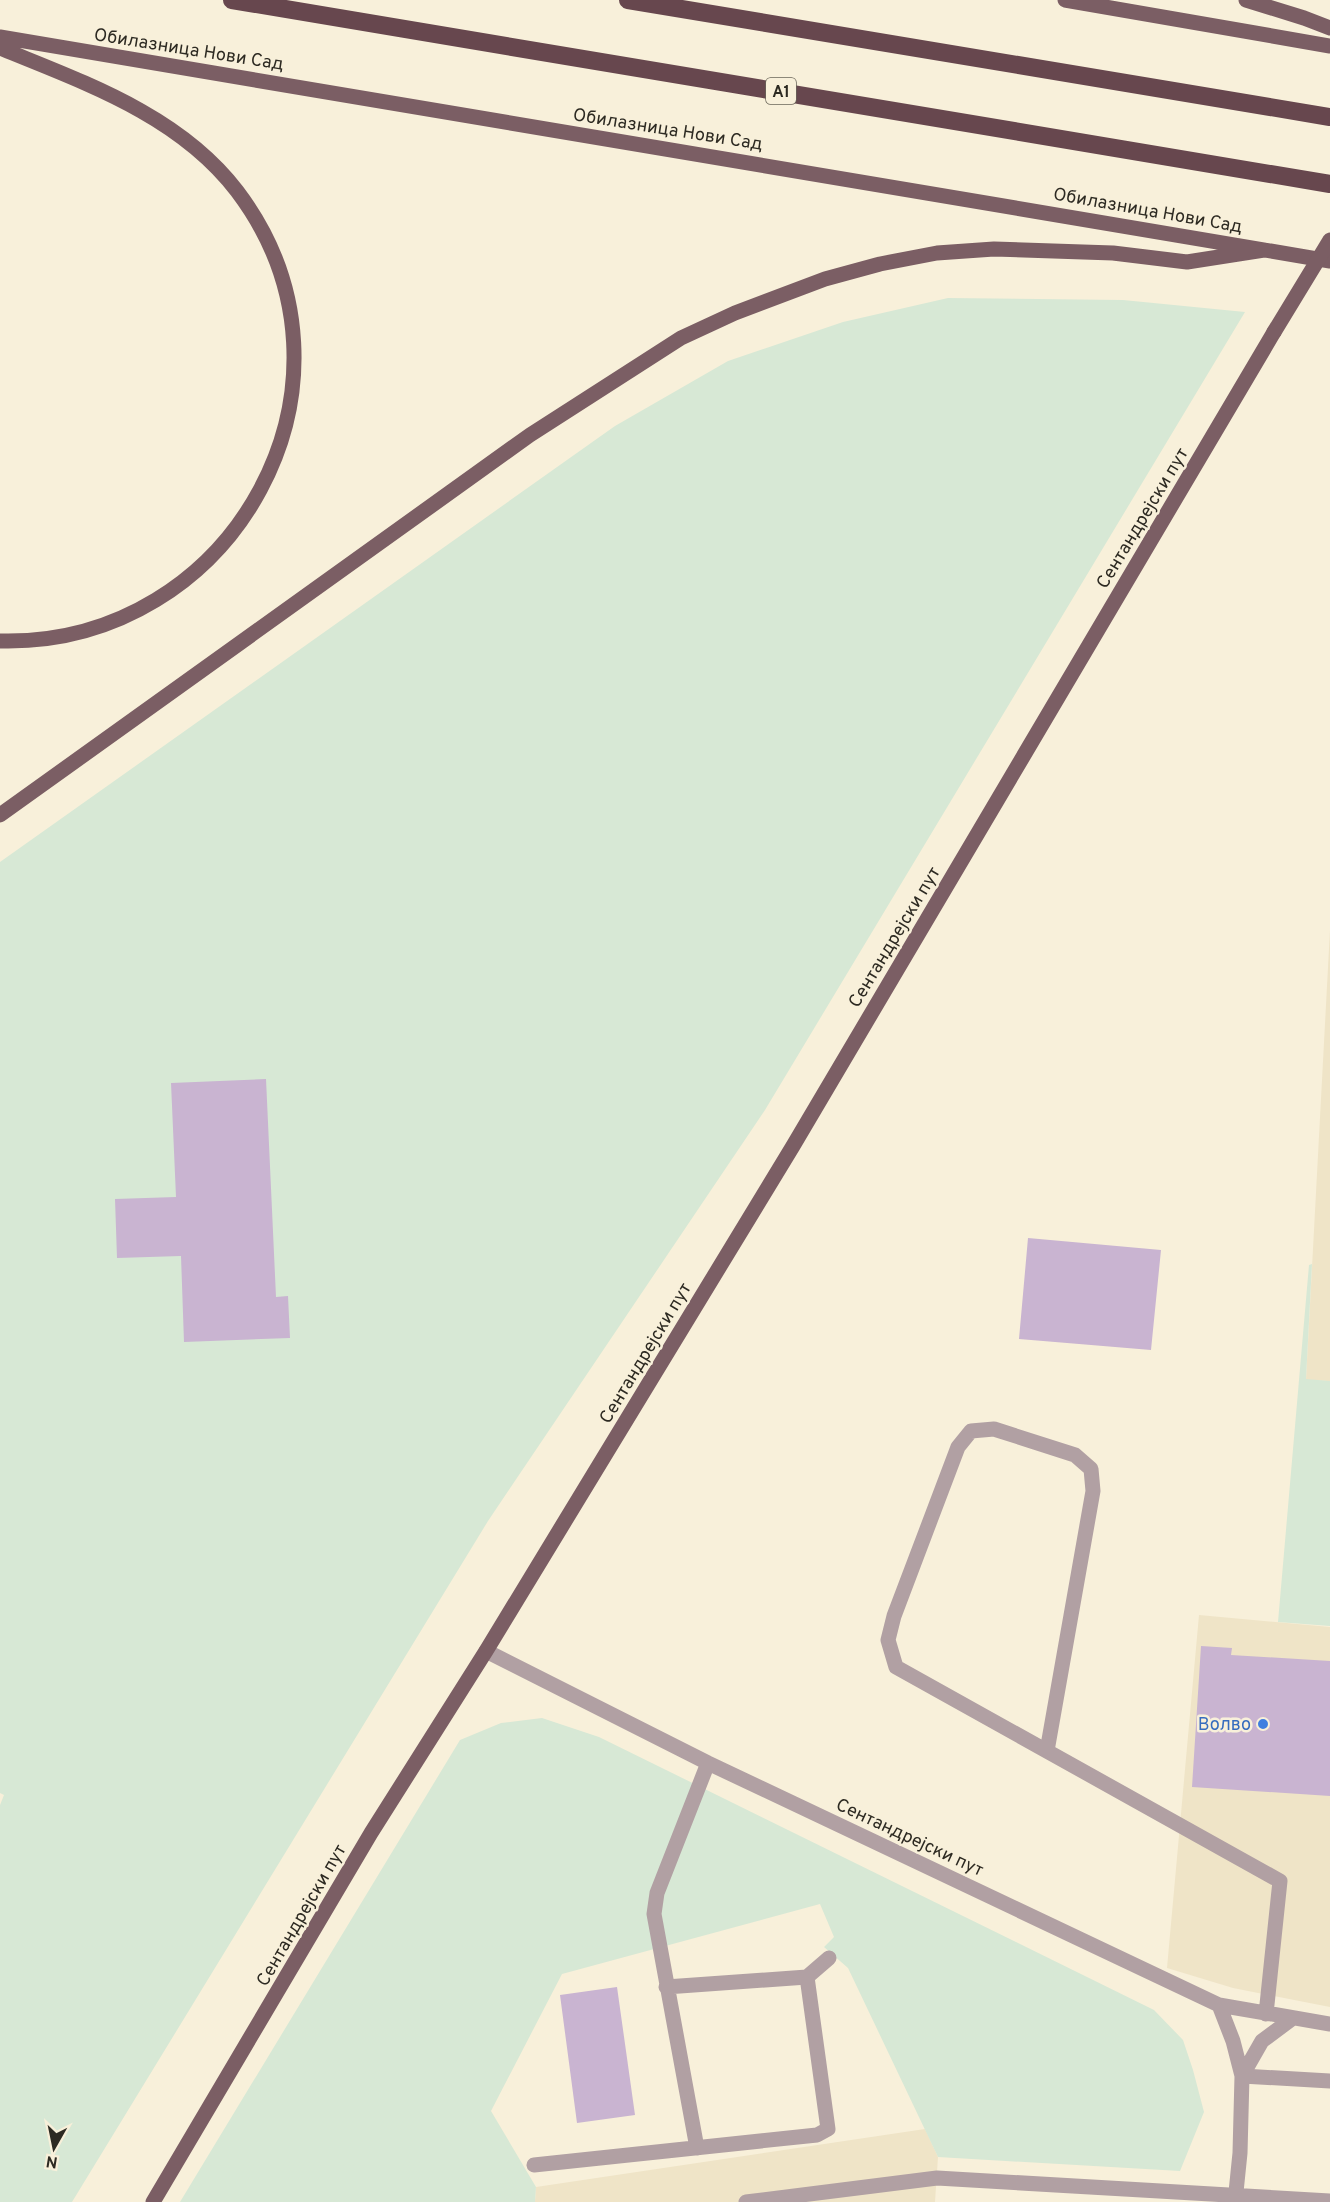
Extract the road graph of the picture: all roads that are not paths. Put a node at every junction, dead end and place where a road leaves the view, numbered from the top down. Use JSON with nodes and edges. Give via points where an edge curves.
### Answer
{"nodes":[{"id":1,"x":232,"y":0,"type":"edge"},
{"id":2,"x":628,"y":0,"type":"edge"},
{"id":3,"x":1065,"y":0,"type":"edge"},
{"id":4,"x":1245,"y":0,"type":"edge"},
{"id":5,"x":1330,"y":28,"type":"edge"},
{"id":6,"x":0,"y":37,"type":"edge"},
{"id":7,"x":1330,"y":46,"type":"edge"},
{"id":8,"x":0,"y":48,"type":"edge"},
{"id":9,"x":1330,"y":117,"type":"edge"},
{"id":10,"x":1330,"y":184,"type":"edge"},
{"id":11,"x":1330,"y":240,"type":"edge"},
{"id":12,"x":1264,"y":250,"type":"junction"},
{"id":13,"x":1330,"y":261,"type":"edge"},
{"id":14,"x":0,"y":640,"type":"edge"},
{"id":15,"x":0,"y":815,"type":"edge"},
{"id":16,"x":486,"y":1651,"type":"junction"},
{"id":17,"x":1047,"y":1751,"type":"junction"},
{"id":18,"x":708,"y":1763,"type":"junction"},
{"id":19,"x":829,"y":1958,"type":"dead end"},
{"id":20,"x":807,"y":1977,"type":"junction"},
{"id":21,"x":666,"y":1987,"type":"junction"},
{"id":22,"x":1219,"y":2005,"type":"junction"},
{"id":23,"x":1266,"y":2014,"type":"junction"},
{"id":24,"x":1293,"y":2018,"type":"junction"},
{"id":25,"x":1330,"y":2024,"type":"edge"},
{"id":26,"x":1242,"y":2076,"type":"junction"},
{"id":27,"x":1330,"y":2081,"type":"edge"},
{"id":28,"x":697,"y":2148,"type":"junction"},
{"id":29,"x":534,"y":2165,"type":"dead end"},
{"id":30,"x":1236,"y":2199,"type":"edge"},
{"id":31,"x":1330,"y":2200,"type":"edge"},
{"id":32,"x":153,"y":2202,"type":"edge"},
{"id":33,"x":746,"y":2202,"type":"edge"}],
"edges":[{"from":1,"to":10,"type":"highway","number":"A1"},
{"from":2,"to":9,"type":"highway"},
{"from":3,"to":7,"type":"main road"},
{"from":4,"to":5,"type":"main road"},
{"from":6,"to":12,"type":"main road","name":"Обилазница Нови Сад"},
{"from":8,"to":14,"type":"main road","via":[[119,98],[189,142],[216,166],[248,208],[269,245],[287,294],[295,346],[295,374],[277,456],[252,505],[213,555],[172,589],[123,617],[42,639]]},
{"from":11,"to":16,"type":"main road","name":"Сентандрејски пут","bridge":true,"via":[[794,1146]]},
{"from":12,"to":13,"type":"main road","name":"Обилазница Нови Сад"},
{"from":12,"to":15,"type":"main road","via":[[1187,262],[1113,253],[994,249],[937,253],[825,279],[735,313],[681,338],[530,435]]},
{"from":16,"to":18,"type":"street","name":"Сентандрејски пут"},
{"from":16,"to":32,"type":"main road","name":"Сентандрејски пут","via":[[371,1833]]},
{"from":17,"to":17,"type":"street","via":[[896,1667],[888,1640],[958,1447],[971,1431],[994,1428],[1075,1455],[1091,1469],[1093,1491]]},
{"from":17,"to":23,"type":"street","via":[[1280,1881]]},
{"from":18,"to":21,"type":"street","via":[[657,1893],[654,1914]]},
{"from":18,"to":22,"type":"street","name":"Сентандрејски пут"},
{"from":19,"to":20,"type":"street"},
{"from":20,"to":21,"type":"street"},
{"from":20,"to":28,"type":"street","via":[[828,2129],[817,2135]]},
{"from":21,"to":28,"type":"street"},
{"from":22,"to":23,"type":"street","name":"Сентандрејски пут"},
{"from":22,"to":26,"type":"street"},
{"from":23,"to":24,"type":"street","name":"Сентандрејски пут"},
{"from":24,"to":25,"type":"street","name":"Сентандрејски пут"},
{"from":24,"to":26,"type":"street","via":[[1262,2041]]},
{"from":26,"to":27,"type":"street"},
{"from":26,"to":30,"type":"street"},
{"from":28,"to":29,"type":"street"},
{"from":30,"to":31,"type":"street"},
{"from":30,"to":33,"type":"street","via":[[937,2178]]}]}
